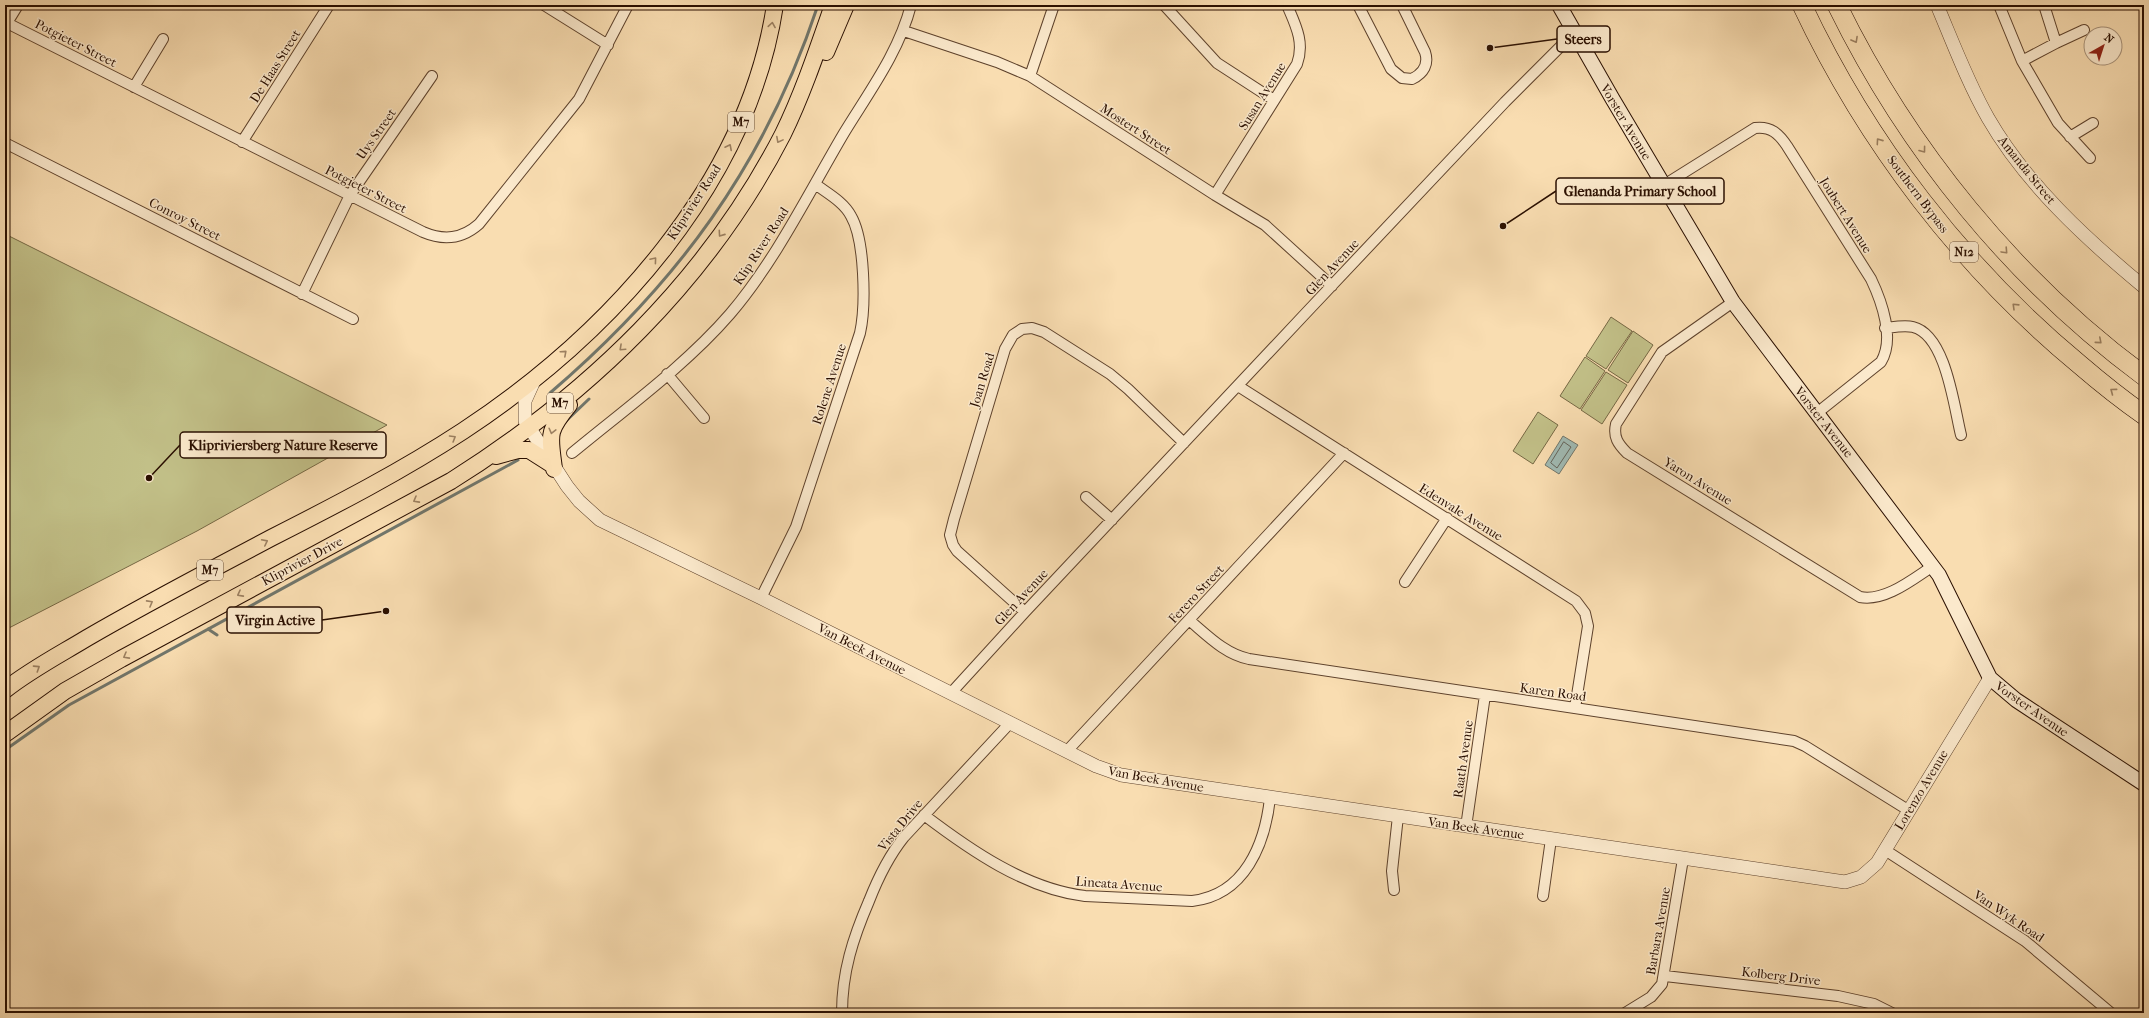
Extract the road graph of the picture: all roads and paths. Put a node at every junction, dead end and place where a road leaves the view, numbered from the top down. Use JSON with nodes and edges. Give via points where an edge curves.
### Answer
{"nodes":[{"id":1,"x":18,"y":5,"type":"edge"},
{"id":2,"x":329,"y":5,"type":"edge"},
{"id":3,"x":544,"y":5,"type":"edge"},
{"id":4,"x":628,"y":5,"type":"edge"},
{"id":5,"x":775,"y":5,"type":"edge"},
{"id":6,"x":832,"y":5,"type":"edge"},
{"id":7,"x":846,"y":5,"type":"edge"},
{"id":8,"x":911,"y":5,"type":"edge"},
{"id":9,"x":1054,"y":5,"type":"edge"},
{"id":10,"x":1164,"y":5,"type":"edge"},
{"id":11,"x":1286,"y":5,"type":"edge"},
{"id":12,"x":1358,"y":5,"type":"edge"},
{"id":13,"x":1402,"y":5,"type":"edge"},
{"id":14,"x":1559,"y":5,"type":"edge"},
{"id":15,"x":1802,"y":5,"type":"edge"},
{"id":16,"x":1837,"y":5,"type":"edge"},
{"id":17,"x":1999,"y":5,"type":"edge"},
{"id":18,"x":2044,"y":5,"type":"edge"},
{"id":19,"x":1941,"y":8,"type":"edge"},
{"id":20,"x":6,"y":22,"type":"edge"},
{"id":21,"x":2083,"y":30,"type":"edge"},
{"id":22,"x":904,"y":31,"type":"junction"},
{"id":23,"x":1574,"y":33,"type":"junction"},
{"id":24,"x":163,"y":39,"type":"dead end"},
{"id":25,"x":2056,"y":43,"type":"junction"},
{"id":26,"x":608,"y":45,"type":"junction"},
{"id":27,"x":2022,"y":61,"type":"junction"},
{"id":28,"x":432,"y":76,"type":"dead end"},
{"id":29,"x":1030,"y":76,"type":"junction"},
{"id":30,"x":134,"y":87,"type":"junction"},
{"id":31,"x":1274,"y":100,"type":"junction"},
{"id":32,"x":795,"y":105,"type":"junction"},
{"id":33,"x":2093,"y":123,"type":"dead end"},
{"id":34,"x":2070,"y":137,"type":"junction"},
{"id":35,"x":242,"y":142,"type":"junction"},
{"id":36,"x":5,"y":143,"type":"edge"},
{"id":37,"x":2090,"y":158,"type":"dead end"},
{"id":38,"x":815,"y":184,"type":"junction"},
{"id":39,"x":1664,"y":185,"type":"junction"},
{"id":40,"x":350,"y":195,"type":"junction"},
{"id":41,"x":1215,"y":195,"type":"junction"},
{"id":42,"x":2144,"y":281,"type":"edge"},
{"id":43,"x":1332,"y":286,"type":"junction"},
{"id":44,"x":2144,"y":287,"type":"edge"},
{"id":45,"x":302,"y":294,"type":"junction"},
{"id":46,"x":1733,"y":302,"type":"junction"},
{"id":47,"x":353,"y":319,"type":"dead end"},
{"id":48,"x":1886,"y":328,"type":"junction"},
{"id":49,"x":666,"y":374,"type":"junction"},
{"id":50,"x":2144,"y":376,"type":"edge"},
{"id":51,"x":591,"y":377,"type":"junction"},
{"id":52,"x":535,"y":379,"type":"junction"},
{"id":53,"x":1238,"y":386,"type":"junction"},
{"id":54,"x":1817,"y":413,"type":"junction"},
{"id":55,"x":2144,"y":415,"type":"edge"},
{"id":56,"x":704,"y":418,"type":"dead end"},
{"id":57,"x":529,"y":428,"type":"junction"},
{"id":58,"x":1961,"y":434,"type":"dead end"},
{"id":59,"x":1184,"y":443,"type":"junction"},
{"id":60,"x":572,"y":454,"type":"dead end"},
{"id":61,"x":1344,"y":454,"type":"junction"},
{"id":62,"x":489,"y":457,"type":"junction"},
{"id":63,"x":553,"y":466,"type":"junction"},
{"id":64,"x":1086,"y":497,"type":"dead end"},
{"id":65,"x":1447,"y":518,"type":"junction"},
{"id":66,"x":1112,"y":520,"type":"junction"},
{"id":67,"x":1934,"y":566,"type":"junction"},
{"id":68,"x":1405,"y":582,"type":"dead end"},
{"id":69,"x":761,"y":598,"type":"junction"},
{"id":70,"x":1024,"y":612,"type":"junction"},
{"id":71,"x":1189,"y":620,"type":"junction"},
{"id":72,"x":1990,"y":678,"type":"junction"},
{"id":73,"x":5,"y":690,"type":"edge"},
{"id":74,"x":951,"y":693,"type":"junction"},
{"id":75,"x":1486,"y":695,"type":"junction"},
{"id":76,"x":1575,"y":708,"type":"junction"},
{"id":77,"x":1010,"y":723,"type":"junction"},
{"id":78,"x":5,"y":734,"type":"edge"},
{"id":79,"x":1067,"y":751,"type":"junction"},
{"id":80,"x":2144,"y":784,"type":"edge"},
{"id":81,"x":1270,"y":798,"type":"junction"},
{"id":82,"x":1908,"y":810,"type":"junction"},
{"id":83,"x":924,"y":815,"type":"junction"},
{"id":84,"x":1398,"y":816,"type":"junction"},
{"id":85,"x":1466,"y":827,"type":"junction"},
{"id":86,"x":1551,"y":839,"type":"junction"},
{"id":87,"x":1885,"y":850,"type":"junction"},
{"id":88,"x":1683,"y":859,"type":"junction"},
{"id":89,"x":1838,"y":882,"type":"joint"},
{"id":90,"x":1394,"y":890,"type":"dead end"},
{"id":91,"x":1543,"y":896,"type":"dead end"},
{"id":92,"x":1665,"y":976,"type":"junction"},
{"id":93,"x":842,"y":1013,"type":"edge"},
{"id":94,"x":1625,"y":1013,"type":"edge"},
{"id":95,"x":1892,"y":1013,"type":"edge"},
{"id":96,"x":2111,"y":1013,"type":"edge"}],
"edges":[{"from":1,"to":20,"type":"street"},
{"from":2,"to":35,"type":"street","name":"De Haas Street"},
{"from":3,"to":26,"type":"street"},
{"from":4,"to":26,"type":"street","name":"Potgieter Street"},
{"from":52,"to":5,"type":"main road","name":"Kliprivier Road","number":"M7","one_way":true,"via":[[637,280],[680,228],[708,186],[750,99],[771,33]]},
{"from":6,"to":32,"type":"main road","number":"M7"},
{"from":7,"to":32,"type":"main road","via":[[820,67]]},
{"from":8,"to":22,"type":"street","name":"Klip River Road"},
{"from":9,"to":29,"type":"street"},
{"from":10,"to":31,"type":"street","via":[[1221,66]]},
{"from":11,"to":31,"type":"street","name":"Susan Avenue","via":[[1297,30],[1301,50],[1297,64]]},
{"from":12,"to":13,"type":"street","via":[[1390,69],[1402,78],[1412,79],[1423,70],[1427,60]]},
{"from":14,"to":23,"type":"main road","name":"Vorster Avenue"},
{"from":55,"to":15,"type":"highway","name":"Southern Bypass","number":"N12","one_way":true,"via":[[2050,340],[1993,284],[1936,220],[1876,137],[1846,90]]},
{"from":16,"to":50,"type":"highway","number":"N12","one_way":true,"via":[[1896,110],[1962,201],[2016,263],[2067,313]]},
{"from":17,"to":27,"type":"street"},
{"from":18,"to":25,"type":"street"},
{"from":19,"to":42,"type":"street","name":"Amanda Street","via":[[1987,105],[2018,154],[2098,241]]},
{"from":19,"to":44,"type":"street","name":"Amanda Street","via":[[1976,96],[2015,159],[2096,245]]},
{"from":20,"to":30,"type":"street","name":"Potgieter Street"},
{"from":21,"to":25,"type":"street"},
{"from":22,"to":29,"type":"street","name":"Mostert Street","via":[[997,62]]},
{"from":22,"to":38,"type":"street","name":"Klip River Road"},
{"from":23,"to":39,"type":"main road","name":"Vorster Avenue"},
{"from":23,"to":43,"type":"street","name":"Glen Avenue"},
{"from":24,"to":30,"type":"street"},
{"from":25,"to":27,"type":"street"},
{"from":26,"to":40,"type":"street","name":"Potgieter Street","via":[[588,83],[565,116],[491,211],[469,232],[454,237],[435,237]]},
{"from":27,"to":34,"type":"street","via":[[2058,123]]},
{"from":28,"to":40,"type":"street","name":"Uys Street"},
{"from":29,"to":41,"type":"street","name":"Mostert Street"},
{"from":30,"to":35,"type":"street","name":"Potgieter Street"},
{"from":31,"to":41,"type":"street","name":"Susan Avenue"},
{"from":32,"to":51,"type":"main road","number":"M7","one_way":true,"via":[[768,161],[715,242],[677,292]]},
{"from":33,"to":34,"type":"street"},
{"from":34,"to":37,"type":"street"},
{"from":35,"to":40,"type":"street","name":"Potgieter Street"},
{"from":36,"to":45,"type":"street","name":"Conroy Street"},
{"from":38,"to":49,"type":"street","name":"Klip River Road","via":[[768,263],[731,313]]},
{"from":38,"to":69,"type":"street","name":"Rolene Avenue","via":[[843,205],[856,226],[864,313],[860,333],[796,527]]},
{"from":39,"to":46,"type":"main road","name":"Vorster Avenue"},
{"from":39,"to":48,"type":"street","name":"Joubert Avenue","via":[[1751,130],[1760,128],[1775,132],[1787,146],[1871,279]]},
{"from":40,"to":45,"type":"street","name":"Uys Street"},
{"from":41,"to":43,"type":"street","name":"Mostert Street","via":[[1272,230]]},
{"from":43,"to":53,"type":"street","name":"Glen Avenue"},
{"from":45,"to":47,"type":"street","name":"Conroy Street"},
{"from":46,"to":54,"type":"main road","name":"Vorster Avenue"},
{"from":46,"to":67,"type":"street","name":"Yaron Avenue","via":[[1662,352],[1616,424],[1615,436],[1622,447],[1638,460],[1860,597],[1873,598],[1886,593]]},
{"from":48,"to":54,"type":"street","name":"Joubert Avenue","via":[[1888,346],[1881,362]]},
{"from":48,"to":58,"type":"street","via":[[1912,327],[1934,343],[1942,358]]},
{"from":49,"to":56,"type":"street"},
{"from":49,"to":60,"type":"street","name":"Klip River Road"},
{"from":51,"to":57,"type":"main road","name":"Kliprivier Drive","number":"M7"},
{"from":51,"to":63,"type":"main road","one_way":true,"via":[[552,426],[550,438]]},
{"from":52,"to":57,"type":"street","name":"Van Beek Avenue","via":[[524,407],[525,421]]},
{"from":73,"to":52,"type":"main road","number":"M7","one_way":true,"via":[[122,618],[419,458],[462,432]]},
{"from":53,"to":59,"type":"street","name":"Glen Avenue"},
{"from":53,"to":61,"type":"street","name":"Edenvale Avenue"},
{"from":54,"to":67,"type":"main road","name":"Vorster Avenue"},
{"from":57,"to":62,"type":"main road","name":"Kliprivier Drive","number":"M7"},
{"from":57,"to":63,"type":"street","name":"Van Beek Avenue"},
{"from":59,"to":66,"type":"street","name":"Glen Avenue"},
{"from":59,"to":70,"type":"street","name":"Joan Road","via":[[1119,381],[1053,338],[1032,328],[1022,329],[1012,335],[1005,349],[986,410],[950,535],[957,551]]},
{"from":61,"to":65,"type":"street","name":"Edenvale Avenue"},
{"from":61,"to":71,"type":"street","name":"Ferero Street"},
{"from":62,"to":63,"type":"main road","via":[[529,450]]},
{"from":62,"to":78,"type":"main road","name":"Kliprivier Drive","number":"M7","one_way":true,"via":[[451,481],[121,658],[64,691]]},
{"from":63,"to":69,"type":"street","name":"Van Beek Avenue","via":[[578,501],[600,520]]},
{"from":64,"to":66,"type":"street"},
{"from":65,"to":68,"type":"street"},
{"from":65,"to":76,"type":"street","name":"Edenvale Avenue","via":[[1569,595],[1581,606],[1588,626]]},
{"from":66,"to":70,"type":"street","name":"Glen Avenue"},
{"from":67,"to":72,"type":"main road","name":"Vorster Avenue"},
{"from":69,"to":74,"type":"street","name":"Van Beek Avenue"},
{"from":70,"to":74,"type":"street","name":"Glen Avenue"},
{"from":71,"to":75,"type":"street","name":"Karen Road","via":[[1223,648],[1240,657]]},
{"from":71,"to":79,"type":"street","name":"Ferero Street"},
{"from":72,"to":80,"type":"main road","name":"Vorster Avenue","via":[[2010,696]]},
{"from":72,"to":82,"type":"street","name":"Lorenzo Avenue"},
{"from":74,"to":77,"type":"street","name":"Van Beek Avenue"},
{"from":75,"to":76,"type":"street","name":"Karen Road"},
{"from":75,"to":85,"type":"street","name":"Raath Avenue"},
{"from":76,"to":82,"type":"street","name":"Karen Road","via":[[1794,741]]},
{"from":77,"to":79,"type":"street","name":"Van Beek Avenue"},
{"from":77,"to":83,"type":"street","name":"Vista Drive"},
{"from":79,"to":81,"type":"street","name":"Van Beek Avenue","via":[[1104,770],[1121,775]]},
{"from":81,"to":83,"type":"street","name":"Lineata Avenue","via":[[1263,839],[1246,868],[1222,892],[1208,899],[1192,901],[1085,896],[1059,891],[991,861]]},
{"from":81,"to":84,"type":"street","name":"Van Beek Avenue"},
{"from":82,"to":87,"type":"street","name":"Lorenzo Avenue"},
{"from":83,"to":93,"type":"street","name":"Vista Drive","via":[[889,857],[857,929],[846,967]]},
{"from":84,"to":85,"type":"street","name":"Van Beek Avenue"},
{"from":84,"to":90,"type":"street","via":[[1392,871]]},
{"from":85,"to":86,"type":"street","name":"Van Beek Avenue"},
{"from":86,"to":88,"type":"street","name":"Van Beek Avenue"},
{"from":86,"to":91,"type":"street"},
{"from":87,"to":89,"type":"street","name":"Lorenzo Avenue","via":[[1866,874],[1850,881]]},
{"from":87,"to":96,"type":"street","name":"Van Wyk Road","via":[[2025,941]]},
{"from":88,"to":89,"type":"street","name":"Van Beek Avenue"},
{"from":88,"to":92,"type":"street","name":"Barbara Avenue"},
{"from":92,"to":94,"type":"street","name":"Barbara Avenue","via":[[1657,992]]},
{"from":92,"to":95,"type":"street","name":"Kolberg Drive","via":[[1838,996],[1874,1004]]}]}
